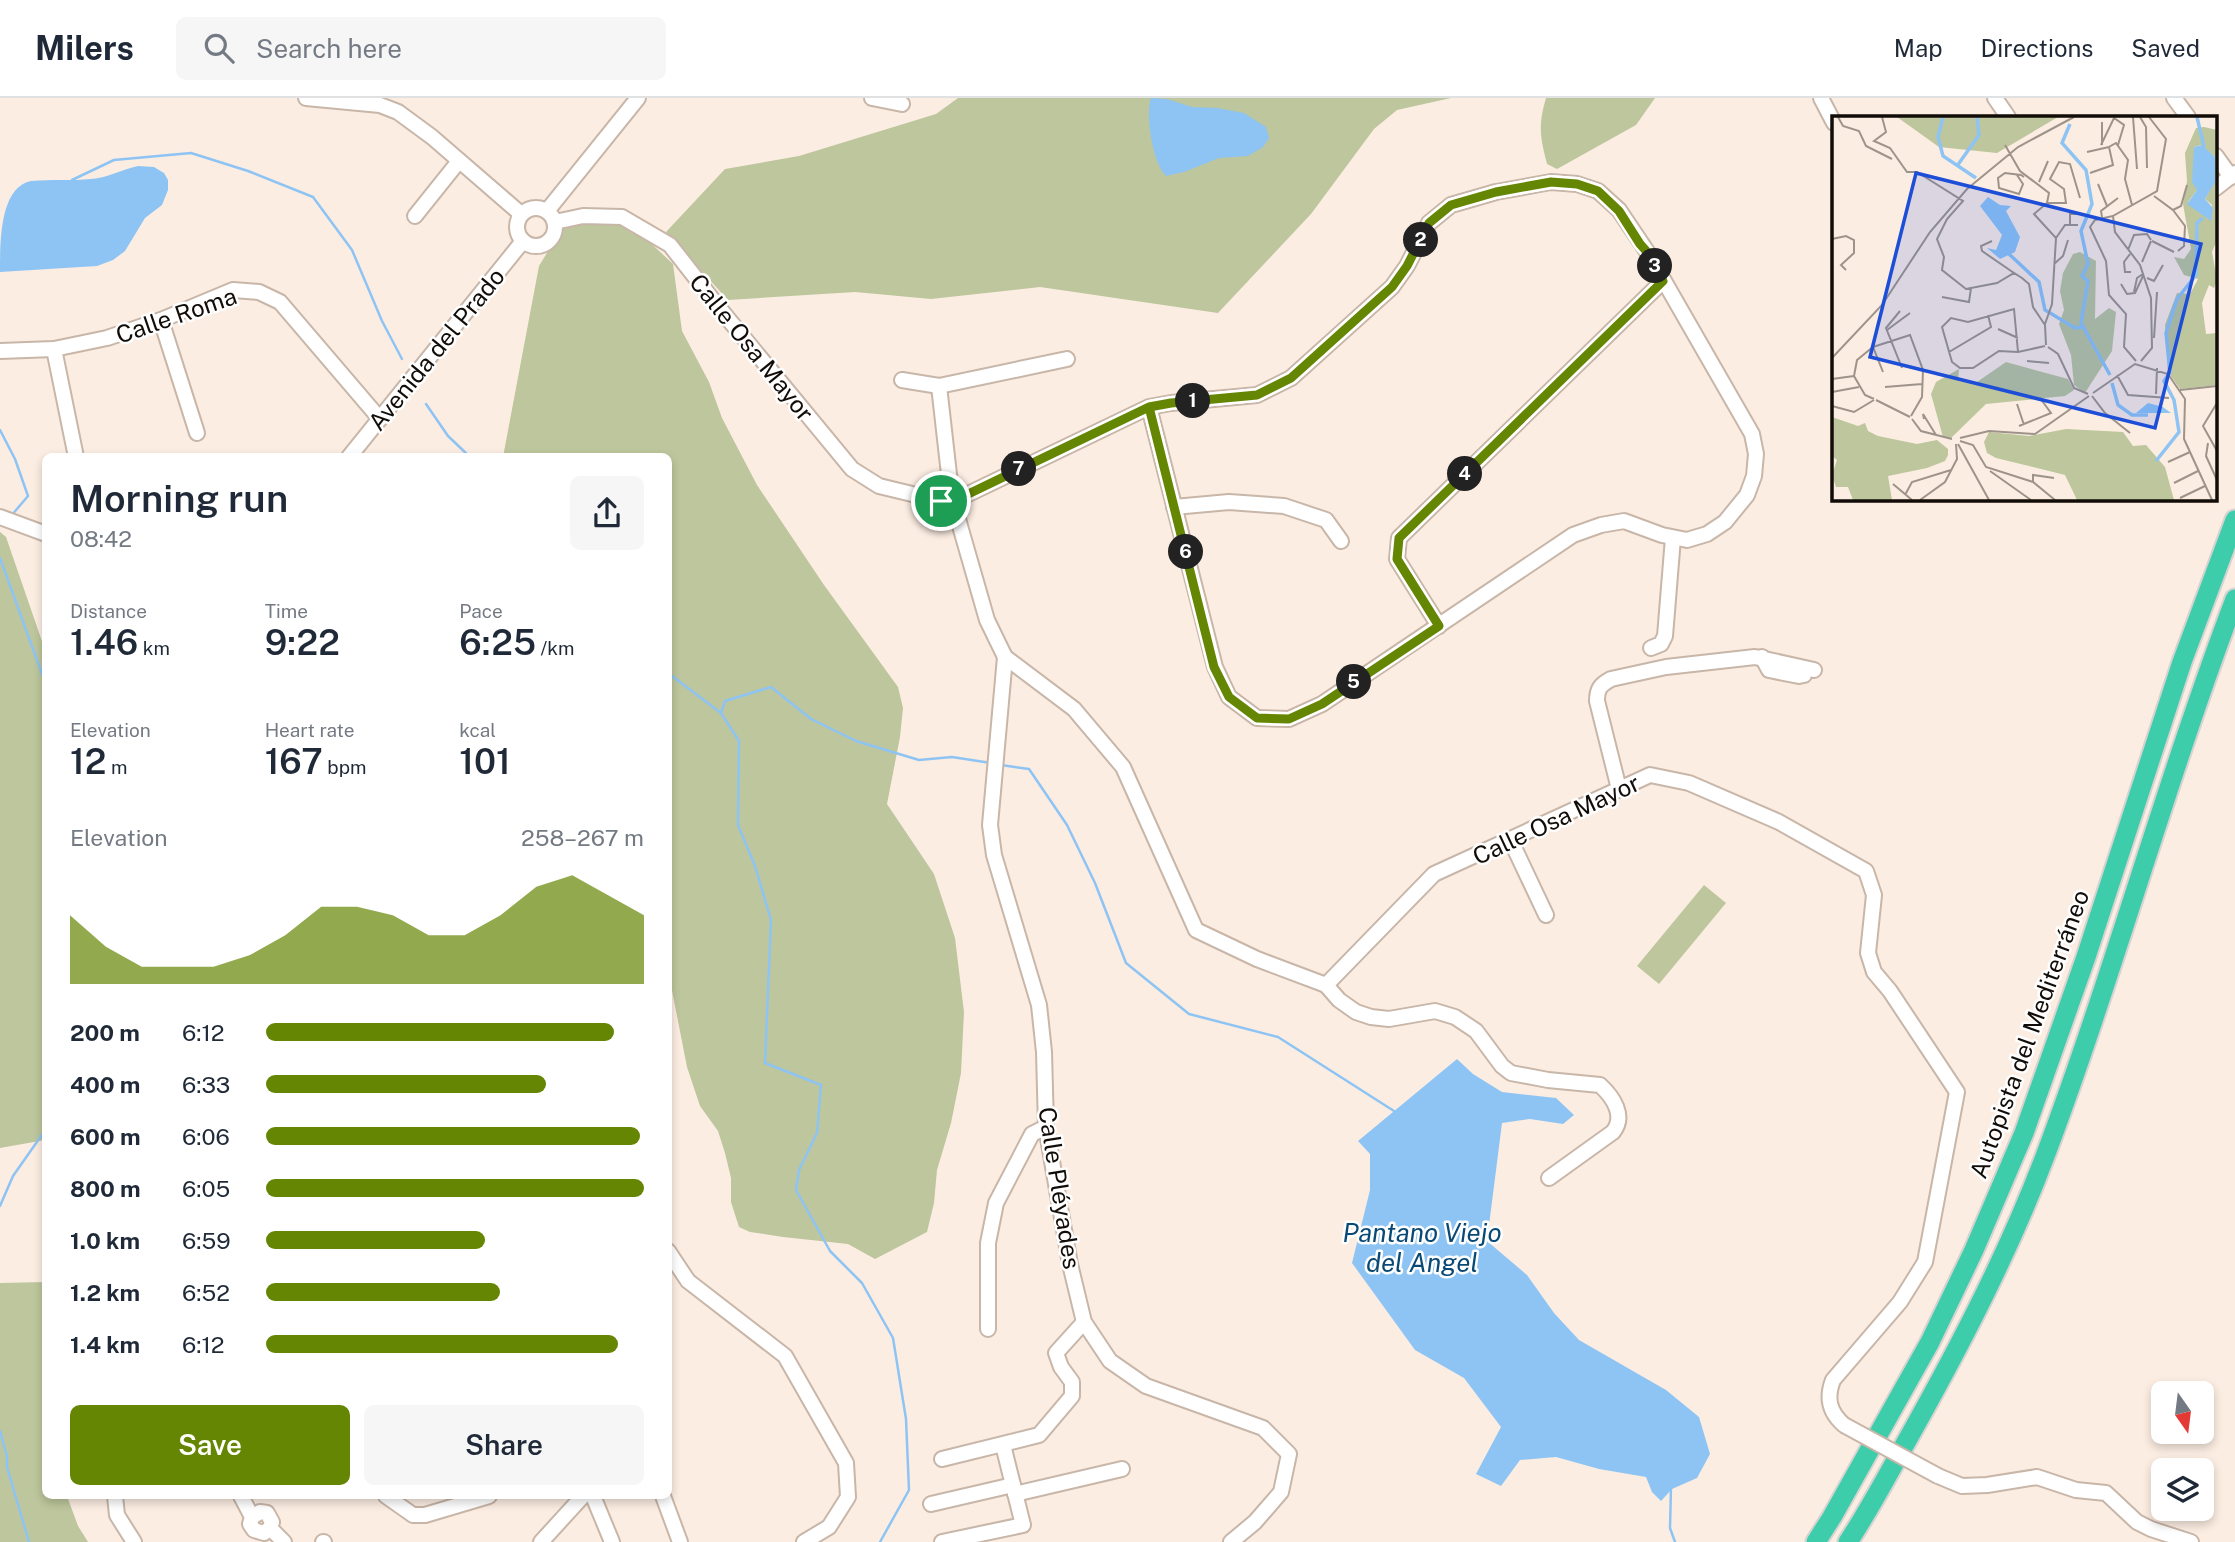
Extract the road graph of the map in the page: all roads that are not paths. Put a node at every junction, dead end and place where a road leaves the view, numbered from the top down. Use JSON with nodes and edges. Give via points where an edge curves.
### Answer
{"nodes":[{"id":1,"x":306,"y":98,"type":"edge"},
{"id":2,"x":638,"y":98,"type":"edge"},
{"id":3,"x":872,"y":98,"type":"edge"},
{"id":4,"x":1821,"y":98,"type":"edge"},
{"id":5,"x":1995,"y":98,"type":"edge"},
{"id":6,"x":2174,"y":98,"type":"edge"},
{"id":7,"x":902,"y":104,"type":"dead end"},
{"id":8,"x":2007,"y":116,"type":"edge"},
{"id":9,"x":2187,"y":116,"type":"edge"},
{"id":10,"x":1832,"y":119,"type":"edge"},
{"id":11,"x":2218,"y":158,"type":"edge"},
{"id":12,"x":458,"y":162,"type":"junction"},
{"id":13,"x":2233,"y":175,"type":"edge"},
{"id":14,"x":2218,"y":186,"type":"edge"},
{"id":15,"x":522,"y":214,"type":"junction"},
{"id":16,"x":415,"y":216,"type":"dead end"},
{"id":17,"x":551,"y":217,"type":"junction"},
{"id":18,"x":523,"y":241,"type":"junction"},
{"id":19,"x":1663,"y":281,"type":"junction"},
{"id":20,"x":161,"y":320,"type":"junction"},
{"id":21,"x":54,"y":349,"type":"junction"},
{"id":22,"x":0,"y":351,"type":"edge"},
{"id":23,"x":1067,"y":359,"type":"dead end"},
{"id":24,"x":902,"y":380,"type":"dead end"},
{"id":25,"x":939,"y":386,"type":"junction"},
{"id":26,"x":1149,"y":407,"type":"junction"},
{"id":27,"x":380,"y":419,"type":"junction"},
{"id":28,"x":197,"y":433,"type":"dead end"},
{"id":29,"x":75,"y":453,"type":"edge"},
{"id":30,"x":352,"y":453,"type":"edge"},
{"id":31,"x":952,"y":501,"type":"junction"},
{"id":32,"x":1174,"y":508,"type":"junction"},
{"id":33,"x":0,"y":517,"type":"edge"},
{"id":34,"x":2235,"y":520,"type":"edge"},
{"id":35,"x":42,"y":533,"type":"edge"},
{"id":36,"x":1673,"y":538,"type":"junction"},
{"id":37,"x":1341,"y":541,"type":"dead end"},
{"id":38,"x":2235,"y":599,"type":"edge"},
{"id":39,"x":1439,"y":626,"type":"junction"},
{"id":40,"x":1651,"y":648,"type":"dead end"},
{"id":41,"x":1005,"y":657,"type":"junction"},
{"id":42,"x":1812,"y":670,"type":"dead end"},
{"id":43,"x":1619,"y":789,"type":"junction"},
{"id":44,"x":1511,"y":841,"type":"junction"},
{"id":45,"x":1546,"y":915,"type":"dead end"},
{"id":46,"x":1326,"y":985,"type":"junction"},
{"id":47,"x":1046,"y":1127,"type":"junction"},
{"id":48,"x":1549,"y":1178,"type":"dead end"},
{"id":49,"x":672,"y":1257,"type":"edge"},
{"id":50,"x":1084,"y":1322,"type":"junction"},
{"id":51,"x":988,"y":1329,"type":"dead end"},
{"id":52,"x":1003,"y":1445,"type":"junction"},
{"id":53,"x":942,"y":1459,"type":"dead end"},
{"id":54,"x":1122,"y":1469,"type":"dead end"},
{"id":55,"x":1014,"y":1489,"type":"junction"},
{"id":56,"x":116,"y":1499,"type":"edge"},
{"id":57,"x":243,"y":1499,"type":"edge"},
{"id":58,"x":390,"y":1499,"type":"edge"},
{"id":59,"x":479,"y":1499,"type":"edge"},
{"id":60,"x":580,"y":1499,"type":"edge"},
{"id":61,"x":594,"y":1499,"type":"edge"},
{"id":62,"x":664,"y":1499,"type":"edge"},
{"id":63,"x":931,"y":1504,"type":"dead end"},
{"id":64,"x":264,"y":1534,"type":"edge"},
{"id":65,"x":1852,"y":1536,"type":"edge"},
{"id":66,"x":134,"y":1542,"type":"edge"},
{"id":67,"x":284,"y":1542,"type":"edge"},
{"id":68,"x":541,"y":1542,"type":"edge"},
{"id":69,"x":612,"y":1542,"type":"edge"},
{"id":70,"x":680,"y":1542,"type":"edge"},
{"id":71,"x":804,"y":1542,"type":"edge"},
{"id":72,"x":946,"y":1542,"type":"edge"},
{"id":73,"x":1231,"y":1542,"type":"edge"},
{"id":74,"x":1816,"y":1542,"type":"edge"},
{"id":75,"x":2191,"y":1542,"type":"edge"}],
"edges":[{"from":1,"to":12,"type":"street","via":[[398,112]]},
{"from":2,"to":17,"type":"street"},
{"from":3,"to":7,"type":"street"},
{"from":4,"to":10,"type":"street"},
{"from":5,"to":8,"type":"street"},
{"from":6,"to":9,"type":"street"},
{"from":11,"to":13,"type":"street"},
{"from":12,"to":15,"type":"street"},
{"from":12,"to":16,"type":"street"},
{"from":13,"to":14,"type":"street"},
{"from":15,"to":17,"type":"street","via":[[538,208]]},
{"from":15,"to":18,"type":"street","via":[[517,228]]},
{"from":17,"to":18,"type":"street","via":[[555,230],[546,244],[530,246]]},
{"from":17,"to":31,"type":"street","name":"Calle Osa Mayor","via":[[622,217],[670,244],[852,470],[879,486]]},
{"from":18,"to":27,"type":"street","name":"Avenida del Prado"},
{"from":19,"to":26,"type":"street","via":[[1619,211],[1598,191],[1551,182],[1496,192],[1451,205],[1429,223],[1392,287],[1291,378],[1257,395]]},
{"from":19,"to":36,"type":"street","via":[[1752,435],[1756,454],[1747,495],[1725,522],[1707,534],[1687,540]]},
{"from":19,"to":39,"type":"street","via":[[1399,538],[1397,559]]},
{"from":20,"to":21,"type":"street","name":"Calle Roma"},
{"from":20,"to":27,"type":"street","name":"Calle Roma","via":[[233,290],[259,292],[280,302]]},
{"from":20,"to":28,"type":"street"},
{"from":21,"to":22,"type":"street","name":"Calle Roma"},
{"from":21,"to":29,"type":"street"},
{"from":23,"to":25,"type":"street"},
{"from":24,"to":25,"type":"street"},
{"from":25,"to":31,"type":"street"},
{"from":26,"to":31,"type":"street"},
{"from":26,"to":32,"type":"street"},
{"from":27,"to":30,"type":"street","name":"Avenida del Prado"},
{"from":31,"to":41,"type":"street","via":[[987,620]]},
{"from":32,"to":37,"type":"street","via":[[1229,502],[1284,506],[1326,520]]},
{"from":32,"to":39,"type":"street","via":[[1214,667],[1229,697],[1257,718],[1289,719],[1322,704]]},
{"from":33,"to":35,"type":"street"},
{"from":34,"to":74,"type":"highway","name":"Autopista del Mediterráneo","via":[[2182,662],[2024,1133],[1930,1342]]},
{"from":36,"to":39,"type":"street","via":[[1624,521],[1601,525],[1573,536]]},
{"from":36,"to":40,"type":"street","via":[[1665,636]]},
{"from":38,"to":65,"type":"highway","via":[[2046,1153],[1998,1268],[1954,1357]]},
{"from":41,"to":46,"type":"street","via":[[1073,709],[1123,767],[1196,930]]},
{"from":41,"to":47,"type":"street","name":"Calle Pléyades","via":[[990,825],[994,855],[1039,1005]]},
{"from":42,"to":43,"type":"street","via":[[1762,657],[1665,667],[1603,683],[1597,701]]},
{"from":43,"to":44,"type":"street","name":"Calle Osa Mayor"},
{"from":43,"to":75,"type":"street","name":"Calle Osa Mayor","bridge":true,"via":[[1650,775],[1689,783],[1779,822],[1866,871],[1874,895],[1868,953],[1874,972],[1957,1091],[1925,1262],[1900,1302],[1833,1380],[1828,1400],[1836,1418],[1962,1486],[2037,1477],[2076,1490],[2106,1493],[2137,1522]]},
{"from":44,"to":45,"type":"street"},
{"from":44,"to":46,"type":"street","name":"Calle Osa Mayor","via":[[1434,874]]},
{"from":46,"to":48,"type":"street","via":[[1347,1006],[1371,1017],[1389,1019],[1435,1011],[1455,1017],[1476,1031],[1511,1073],[1604,1088],[1619,1114],[1618,1126]]},
{"from":47,"to":50,"type":"street","name":"Calle Pléyades"},
{"from":47,"to":51,"type":"street","via":[[1032,1134],[996,1203],[988,1243]]},
{"from":49,"to":71,"type":"street","via":[[688,1281],[785,1356],[846,1463],[848,1497],[829,1527]]},
{"from":50,"to":52,"type":"street","via":[[1056,1353],[1072,1382],[1072,1396],[1039,1435]]},
{"from":50,"to":73,"type":"street","name":"Calle Pléyades","via":[[1110,1361],[1146,1386],[1263,1429],[1289,1454],[1281,1492]]},
{"from":52,"to":53,"type":"street"},
{"from":52,"to":55,"type":"street"},
{"from":54,"to":55,"type":"street"},
{"from":55,"to":63,"type":"street"},
{"from":55,"to":72,"type":"street","via":[[1023,1525]]},
{"from":56,"to":66,"type":"street","via":[[117,1514]]},
{"from":57,"to":64,"type":"street","via":[[254,1531]]},
{"from":58,"to":59,"type":"street","via":[[414,1515],[425,1515]]},
{"from":60,"to":68,"type":"street"},
{"from":61,"to":69,"type":"street"},
{"from":62,"to":70,"type":"street"},
{"from":64,"to":67,"type":"street"}]}
